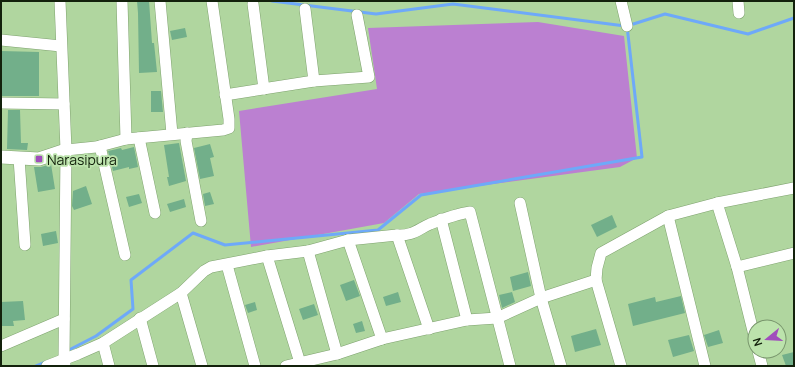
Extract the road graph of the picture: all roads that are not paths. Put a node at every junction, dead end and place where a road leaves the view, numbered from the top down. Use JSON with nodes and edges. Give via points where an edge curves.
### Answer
{"nodes":[{"id":1,"x":60,"y":1,"type":"edge"},
{"id":2,"x":122,"y":1,"type":"edge"},
{"id":3,"x":160,"y":1,"type":"edge"},
{"id":4,"x":212,"y":1,"type":"edge"},
{"id":5,"x":621,"y":1,"type":"edge"},
{"id":6,"x":738,"y":1,"type":"edge"},
{"id":7,"x":253,"y":4,"type":"dead end"},
{"id":8,"x":305,"y":9,"type":"dead end"},
{"id":9,"x":739,"y":13,"type":"dead end"},
{"id":10,"x":357,"y":15,"type":"dead end"},
{"id":11,"x":627,"y":26,"type":"dead end"},
{"id":12,"x":1,"y":40,"type":"edge"},
{"id":13,"x":61,"y":46,"type":"junction"},
{"id":14,"x":314,"y":81,"type":"junction"},
{"id":15,"x":264,"y":89,"type":"junction"},
{"id":16,"x":225,"y":95,"type":"junction"},
{"id":17,"x":1,"y":104,"type":"edge"},
{"id":18,"x":64,"y":104,"type":"junction"},
{"id":19,"x":186,"y":133,"type":"junction"},
{"id":20,"x":172,"y":134,"type":"junction"},
{"id":21,"x":139,"y":138,"type":"junction"},
{"id":22,"x":126,"y":139,"type":"junction"},
{"id":23,"x":100,"y":146,"type":"junction"},
{"id":24,"x":66,"y":150,"type":"junction"},
{"id":25,"x":1,"y":157,"type":"edge"},
{"id":26,"x":19,"y":158,"type":"junction"},
{"id":27,"x":794,"y":188,"type":"edge"},
{"id":28,"x":520,"y":203,"type":"dead end"},
{"id":29,"x":717,"y":204,"type":"junction"},
{"id":30,"x":155,"y":213,"type":"dead end"},
{"id":31,"x":668,"y":216,"type":"junction"},
{"id":32,"x":442,"y":219,"type":"junction"},
{"id":33,"x":201,"y":221,"type":"dead end"},
{"id":34,"x":397,"y":235,"type":"junction"},
{"id":35,"x":348,"y":240,"type":"junction"},
{"id":36,"x":25,"y":245,"type":"dead end"},
{"id":37,"x":308,"y":251,"type":"junction"},
{"id":38,"x":794,"y":252,"type":"edge"},
{"id":39,"x":125,"y":255,"type":"dead end"},
{"id":40,"x":267,"y":256,"type":"junction"},
{"id":41,"x":227,"y":265,"type":"junction"},
{"id":42,"x":737,"y":267,"type":"junction"},
{"id":43,"x":596,"y":280,"type":"junction"},
{"id":44,"x":181,"y":294,"type":"junction"},
{"id":45,"x":541,"y":298,"type":"junction"},
{"id":46,"x":140,"y":318,"type":"junction"},
{"id":47,"x":497,"y":318,"type":"junction"},
{"id":48,"x":750,"y":319,"type":"edge"},
{"id":49,"x":467,"y":320,"type":"junction"},
{"id":50,"x":64,"y":321,"type":"junction"},
{"id":51,"x":429,"y":329,"type":"junction"},
{"id":52,"x":382,"y":339,"type":"junction"},
{"id":53,"x":103,"y":343,"type":"junction"},
{"id":54,"x":1,"y":346,"type":"edge"},
{"id":55,"x":337,"y":354,"type":"junction"},
{"id":56,"x":64,"y":362,"type":"edge"},
{"id":57,"x":300,"y":364,"type":"edge"},
{"id":58,"x":47,"y":366,"type":"edge"},
{"id":59,"x":109,"y":366,"type":"edge"},
{"id":60,"x":153,"y":366,"type":"edge"},
{"id":61,"x":202,"y":366,"type":"edge"},
{"id":62,"x":255,"y":366,"type":"edge"},
{"id":63,"x":286,"y":366,"type":"edge"},
{"id":64,"x":510,"y":366,"type":"edge"},
{"id":65,"x":560,"y":366,"type":"edge"},
{"id":66,"x":621,"y":366,"type":"edge"},
{"id":67,"x":705,"y":366,"type":"edge"}],
"edges":[{"from":1,"to":13,"type":"street"},
{"from":2,"to":22,"type":"street"},
{"from":3,"to":20,"type":"street"},
{"from":4,"to":16,"type":"street"},
{"from":5,"to":11,"type":"street"},
{"from":6,"to":9,"type":"street"},
{"from":7,"to":15,"type":"street"},
{"from":8,"to":14,"type":"street"},
{"from":10,"to":14,"type":"street","via":[[369,77]]},
{"from":12,"to":13,"type":"street"},
{"from":13,"to":18,"type":"street"},
{"from":14,"to":15,"type":"street"},
{"from":15,"to":16,"type":"street"},
{"from":16,"to":19,"type":"street","via":[[229,128]]},
{"from":17,"to":18,"type":"street"},
{"from":18,"to":24,"type":"street"},
{"from":19,"to":20,"type":"street"},
{"from":19,"to":33,"type":"street"},
{"from":20,"to":21,"type":"street"},
{"from":21,"to":22,"type":"street"},
{"from":21,"to":30,"type":"street"},
{"from":22,"to":23,"type":"street"},
{"from":23,"to":24,"type":"street"},
{"from":23,"to":39,"type":"street"},
{"from":24,"to":26,"type":"street","via":[[39,159]]},
{"from":24,"to":50,"type":"street"},
{"from":25,"to":26,"type":"street"},
{"from":26,"to":36,"type":"street"},
{"from":27,"to":29,"type":"street"},
{"from":28,"to":45,"type":"street"},
{"from":29,"to":31,"type":"street"},
{"from":29,"to":42,"type":"street"},
{"from":31,"to":43,"type":"street","via":[[601,253],[596,268]]},
{"from":31,"to":67,"type":"street"},
{"from":32,"to":34,"type":"street","via":[[414,233]]},
{"from":32,"to":47,"type":"street","via":[[470,212]]},
{"from":32,"to":49,"type":"street"},
{"from":34,"to":35,"type":"street"},
{"from":34,"to":51,"type":"street"},
{"from":35,"to":37,"type":"street"},
{"from":35,"to":52,"type":"street"},
{"from":37,"to":40,"type":"street"},
{"from":37,"to":55,"type":"street"},
{"from":38,"to":42,"type":"street"},
{"from":40,"to":41,"type":"street"},
{"from":40,"to":57,"type":"street"},
{"from":41,"to":44,"type":"street","via":[[215,266],[204,271]]},
{"from":41,"to":62,"type":"street"},
{"from":42,"to":48,"type":"street"},
{"from":43,"to":45,"type":"street"},
{"from":43,"to":66,"type":"street"},
{"from":44,"to":46,"type":"street"},
{"from":44,"to":61,"type":"street"},
{"from":45,"to":47,"type":"street"},
{"from":45,"to":65,"type":"street"},
{"from":46,"to":53,"type":"street"},
{"from":46,"to":60,"type":"street"},
{"from":47,"to":49,"type":"street"},
{"from":47,"to":64,"type":"street"},
{"from":49,"to":51,"type":"street"},
{"from":50,"to":54,"type":"street"},
{"from":50,"to":56,"type":"street"},
{"from":51,"to":52,"type":"street"},
{"from":52,"to":55,"type":"street"},
{"from":53,"to":56,"type":"street"},
{"from":53,"to":59,"type":"street"},
{"from":55,"to":57,"type":"street"},
{"from":56,"to":58,"type":"street"},
{"from":57,"to":63,"type":"street"}]}
